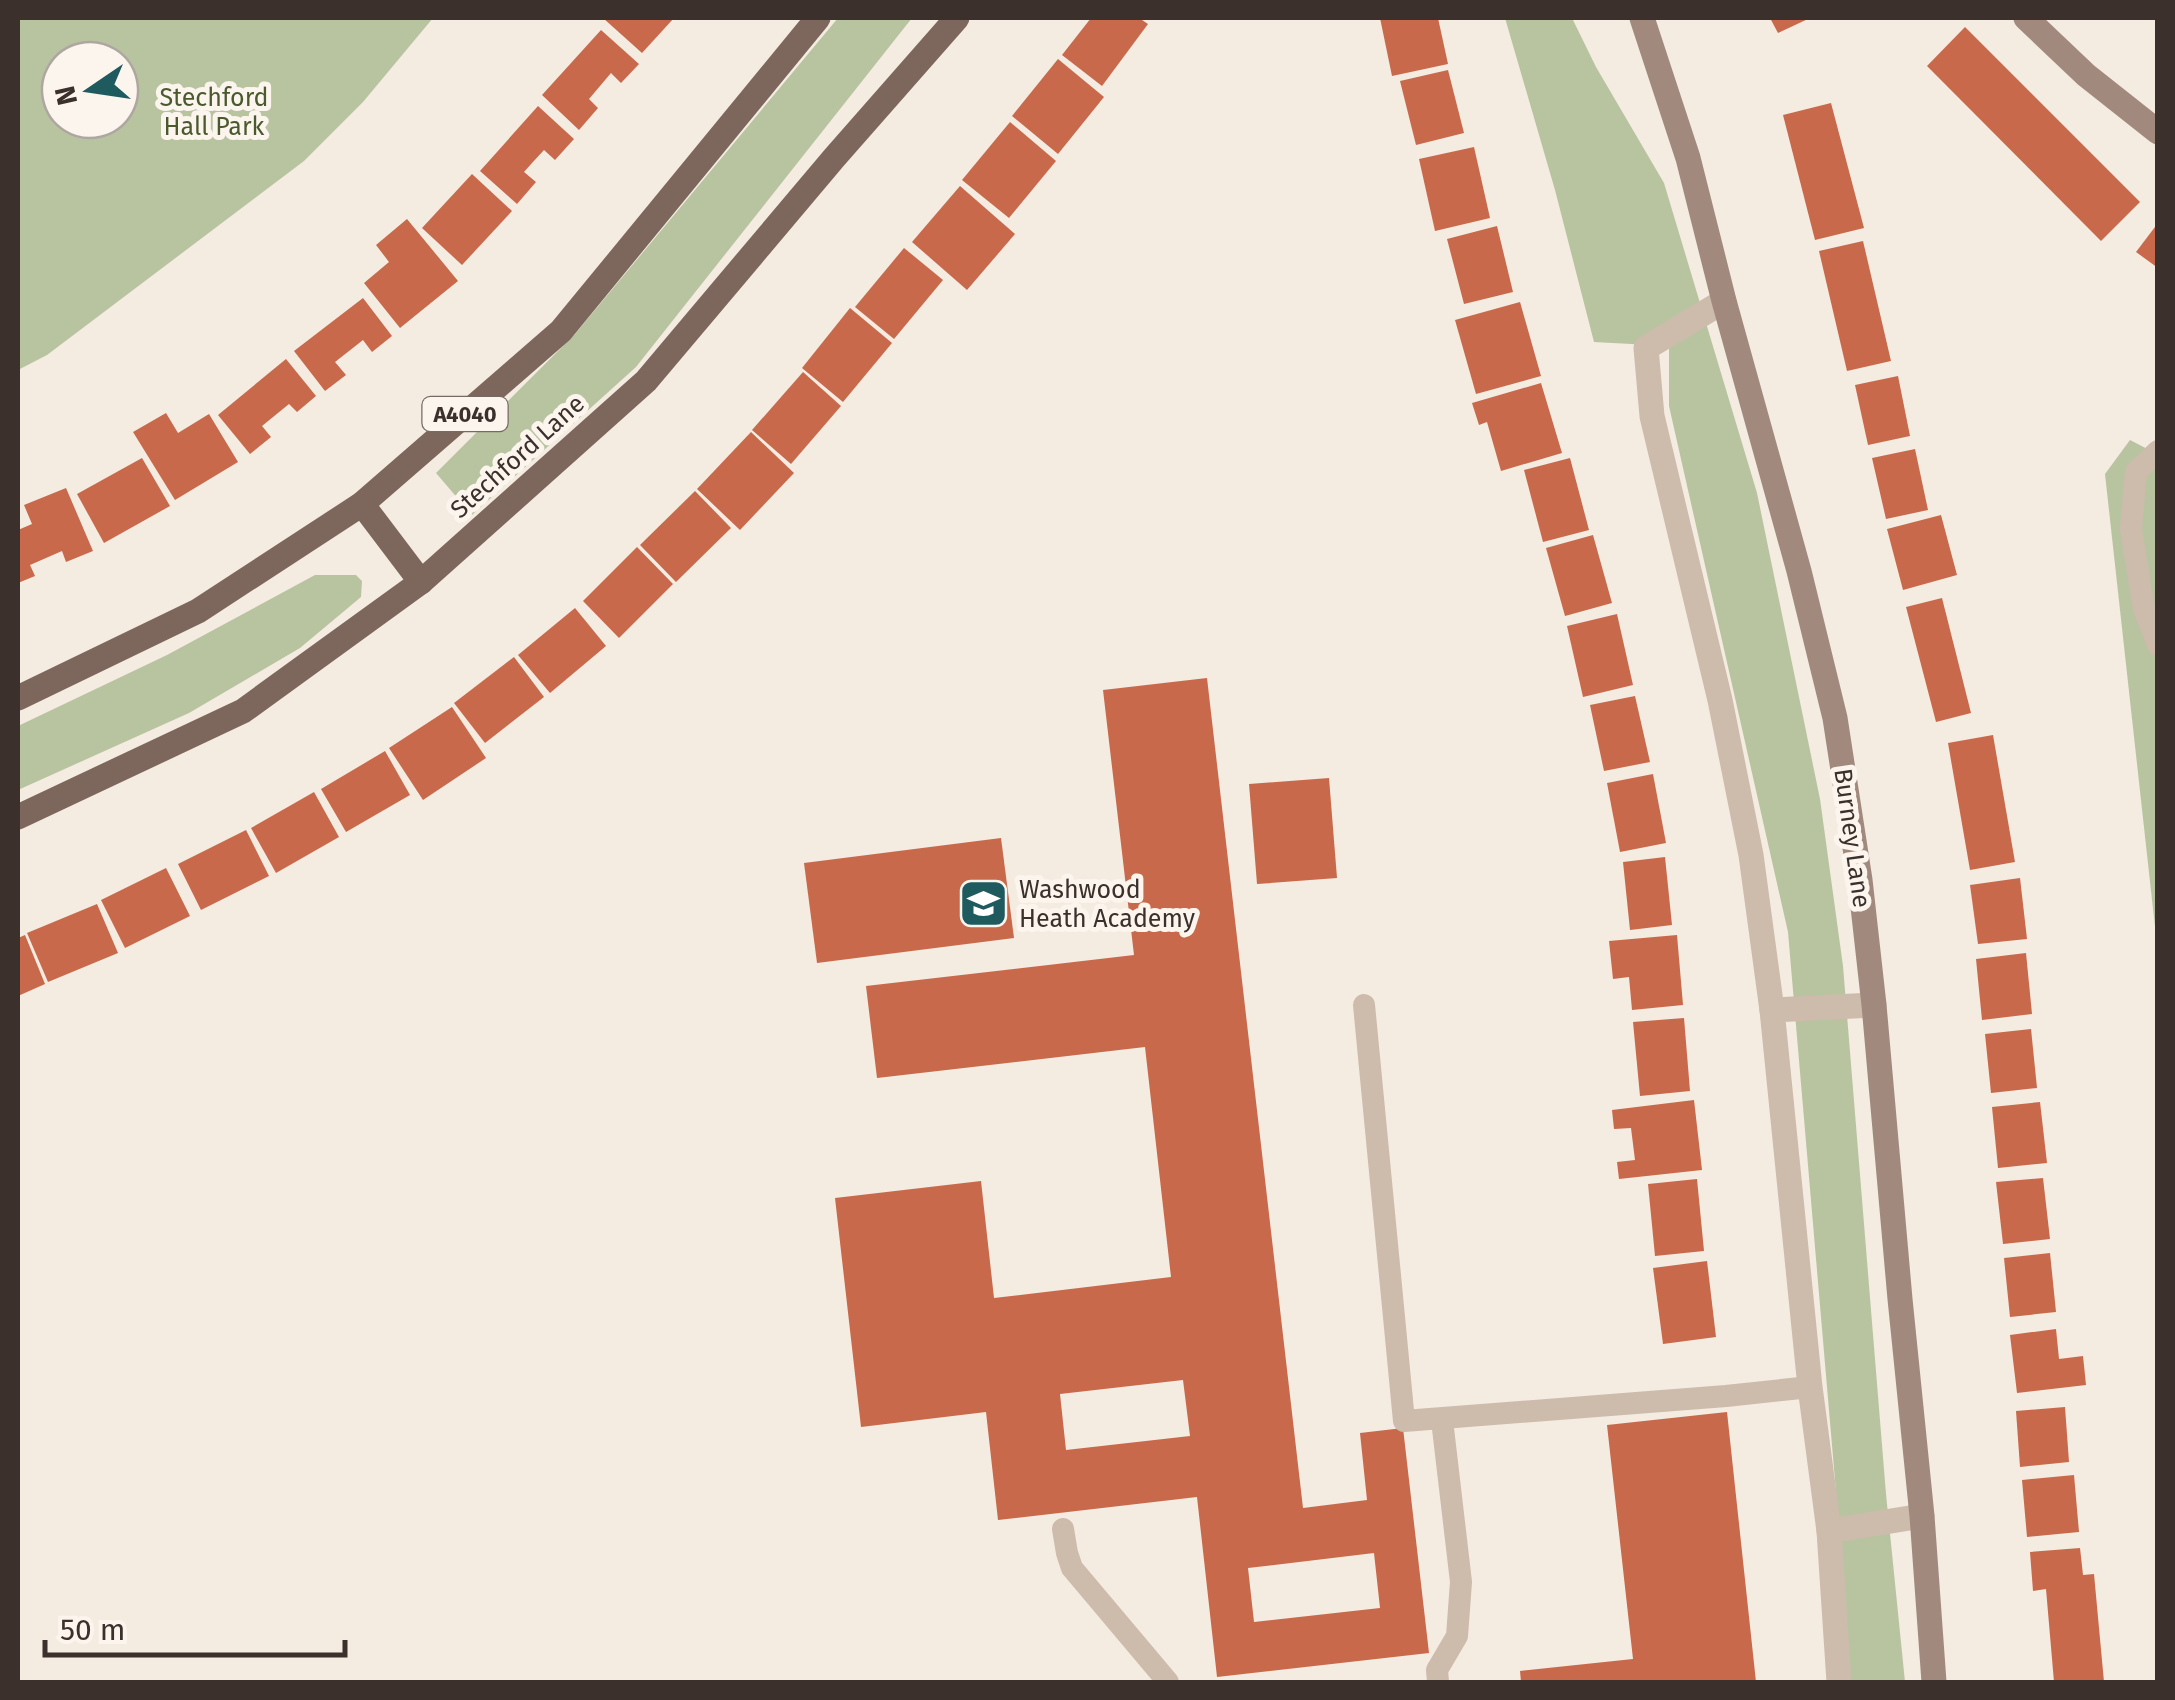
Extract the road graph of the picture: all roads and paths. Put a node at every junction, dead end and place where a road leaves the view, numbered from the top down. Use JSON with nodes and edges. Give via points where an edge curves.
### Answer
{"nodes":[{"id":1,"x":818,"y":18,"type":"edge"},
{"id":2,"x":956,"y":18,"type":"edge"},
{"id":3,"x":1642,"y":18,"type":"edge"},
{"id":4,"x":2026,"y":18,"type":"edge"},
{"id":5,"x":2158,"y":132,"type":"edge"},
{"id":6,"x":1724,"y":301,"type":"junction"},
{"id":7,"x":2158,"y":451,"type":"edge"},
{"id":8,"x":362,"y":504,"type":"junction"},
{"id":9,"x":421,"y":582,"type":"junction"},
{"id":10,"x":2158,"y":646,"type":"edge"},
{"id":11,"x":18,"y":698,"type":"edge"},
{"id":12,"x":18,"y":817,"type":"edge"},
{"id":13,"x":1364,"y":1005,"type":"dead end"},
{"id":14,"x":1874,"y":1005,"type":"junction"},
{"id":15,"x":1772,"y":1010,"type":"junction"},
{"id":16,"x":1810,"y":1387,"type":"junction"},
{"id":17,"x":1442,"y":1420,"type":"junction"},
{"id":18,"x":1922,"y":1516,"type":"junction"},
{"id":19,"x":1063,"y":1528,"type":"dead end"},
{"id":20,"x":1829,"y":1531,"type":"junction"},
{"id":21,"x":1431,"y":1678,"type":"edge"},
{"id":22,"x":1168,"y":1682,"type":"edge"},
{"id":23,"x":1839,"y":1682,"type":"edge"},
{"id":24,"x":1934,"y":1682,"type":"edge"}],
"edges":[{"from":1,"to":8,"type":"main road","number":"A4040","via":[[561,331]]},
{"from":2,"to":9,"type":"main road","name":"Stechford Lane","via":[[646,382]]},
{"from":3,"to":6,"type":"street","name":"Burney Lane","via":[[1688,158]]},
{"from":4,"to":5,"type":"street"},
{"from":6,"to":14,"type":"street","name":"Burney Lane","via":[[1835,718]]},
{"from":6,"to":15,"type":"street","via":[[1646,348],[1646,371],[1748,835]]},
{"from":7,"to":10,"type":"lane","via":[[2136,472],[2131,529],[2144,609]]},
{"from":8,"to":9,"type":"main road"},
{"from":8,"to":11,"type":"main road","number":"A4040","via":[[198,611]]},
{"from":9,"to":12,"type":"main road","name":"Stechford Lane","via":[[243,711]]},
{"from":13,"to":17,"type":"lane","via":[[1404,1421]]},
{"from":14,"to":15,"type":"street"},
{"from":14,"to":18,"type":"street","name":"Burney Lane"},
{"from":15,"to":16,"type":"street"},
{"from":16,"to":17,"type":"lane"},
{"from":16,"to":20,"type":"street"},
{"from":17,"to":21,"type":"lane","via":[[1461,1582],[1458,1636]]},
{"from":18,"to":20,"type":"street"},
{"from":18,"to":24,"type":"street","name":"Burney Lane"},
{"from":19,"to":22,"type":"lane","via":[[1072,1568]]},
{"from":20,"to":23,"type":"street"}]}
